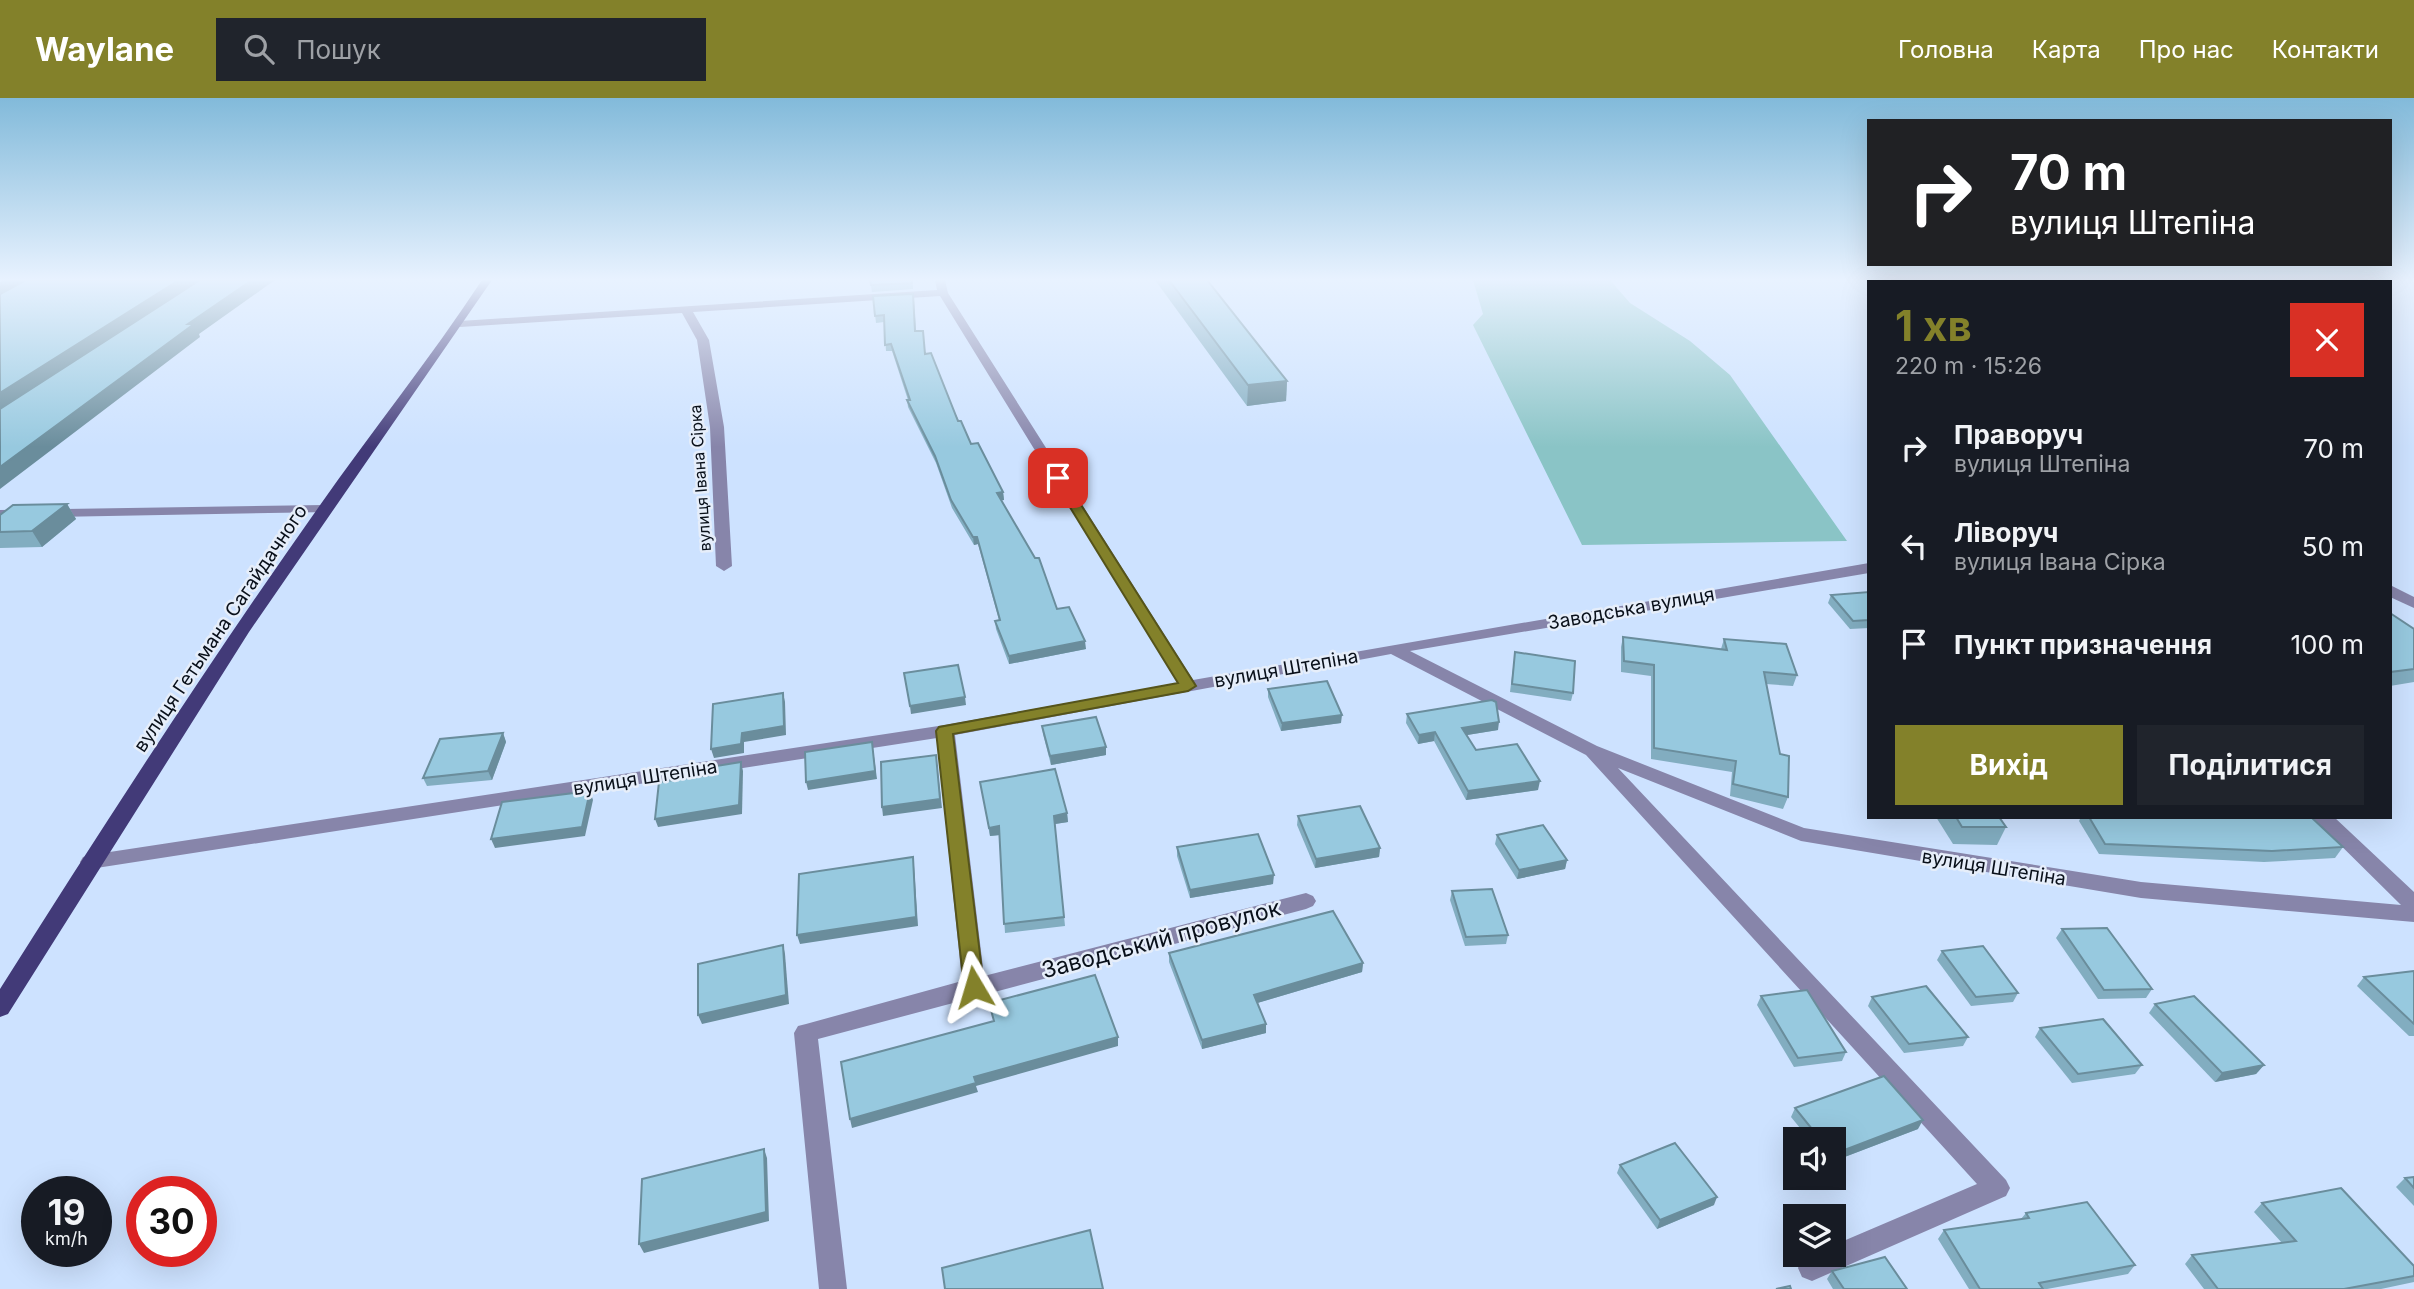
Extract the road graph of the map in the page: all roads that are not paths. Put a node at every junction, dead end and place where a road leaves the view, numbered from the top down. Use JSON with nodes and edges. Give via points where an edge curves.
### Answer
{"nodes":[{"id":1,"x":451,"y":336,"type":"edge"},
{"id":2,"x":700,"y":336,"type":"edge"},
{"id":3,"x":972,"y":336,"type":"edge"},
{"id":4,"x":324,"y":509,"type":"junction"},
{"id":5,"x":0,"y":514,"type":"edge"},
{"id":6,"x":724,"y":566,"type":"dead end"},
{"id":7,"x":1867,"y":568,"type":"edge"},
{"id":8,"x":2392,"y":591,"type":"edge"},
{"id":9,"x":2414,"y":603,"type":"edge"},
{"id":10,"x":1393,"y":649,"type":"junction"},
{"id":11,"x":1188,"y":686,"type":"junction"},
{"id":12,"x":944,"y":731,"type":"junction"},
{"id":13,"x":1590,"y":750,"type":"junction"},
{"id":14,"x":2324,"y":819,"type":"edge"},
{"id":15,"x":90,"y":862,"type":"junction"},
{"id":16,"x":1306,"y":901,"type":"dead end"},
{"id":17,"x":2414,"y":905,"type":"edge"},
{"id":18,"x":2414,"y":914,"type":"edge"},
{"id":19,"x":974,"y":987,"type":"junction"},
{"id":20,"x":0,"y":1008,"type":"edge"},
{"id":21,"x":1812,"y":1268,"type":"dead end"},
{"id":22,"x":833,"y":1289,"type":"edge"}],
"edges":[{"from":1,"to":4,"type":"main road","name":"вулиця Гетьмана Сагайдачного"},
{"from":2,"to":6,"type":"street","name":"вулиця Івана Сірка","via":[[717,427]]},
{"from":3,"to":11,"type":"street"},
{"from":4,"to":5,"type":"street"},
{"from":4,"to":15,"type":"main road","name":"вулиця Гетьмана Сагайдачного"},
{"from":7,"to":10,"type":"street","name":"Заводська вулиця"},
{"from":8,"to":9,"type":"street"},
{"from":10,"to":11,"type":"street","name":"вулиця Штепіна"},
{"from":10,"to":13,"type":"street","name":"вулиця Штепіна"},
{"from":11,"to":12,"type":"street","name":"вулиця Штепіна"},
{"from":12,"to":15,"type":"street","name":"вулиця Штепіна"},
{"from":12,"to":19,"type":"street"},
{"from":13,"to":18,"type":"street","name":"вулиця Штепіна","via":[[1801,834],[2141,890]]},
{"from":13,"to":21,"type":"street","name":"вулиця Штепіна","via":[[1997,1188]]},
{"from":14,"to":17,"type":"street"},
{"from":15,"to":20,"type":"main road","name":"вулиця Гетьмана Сагайдачного"},
{"from":16,"to":19,"type":"street","name":"Заводський провулок"},
{"from":19,"to":22,"type":"street","name":"Заводський провулок","via":[[806,1033]]}]}
